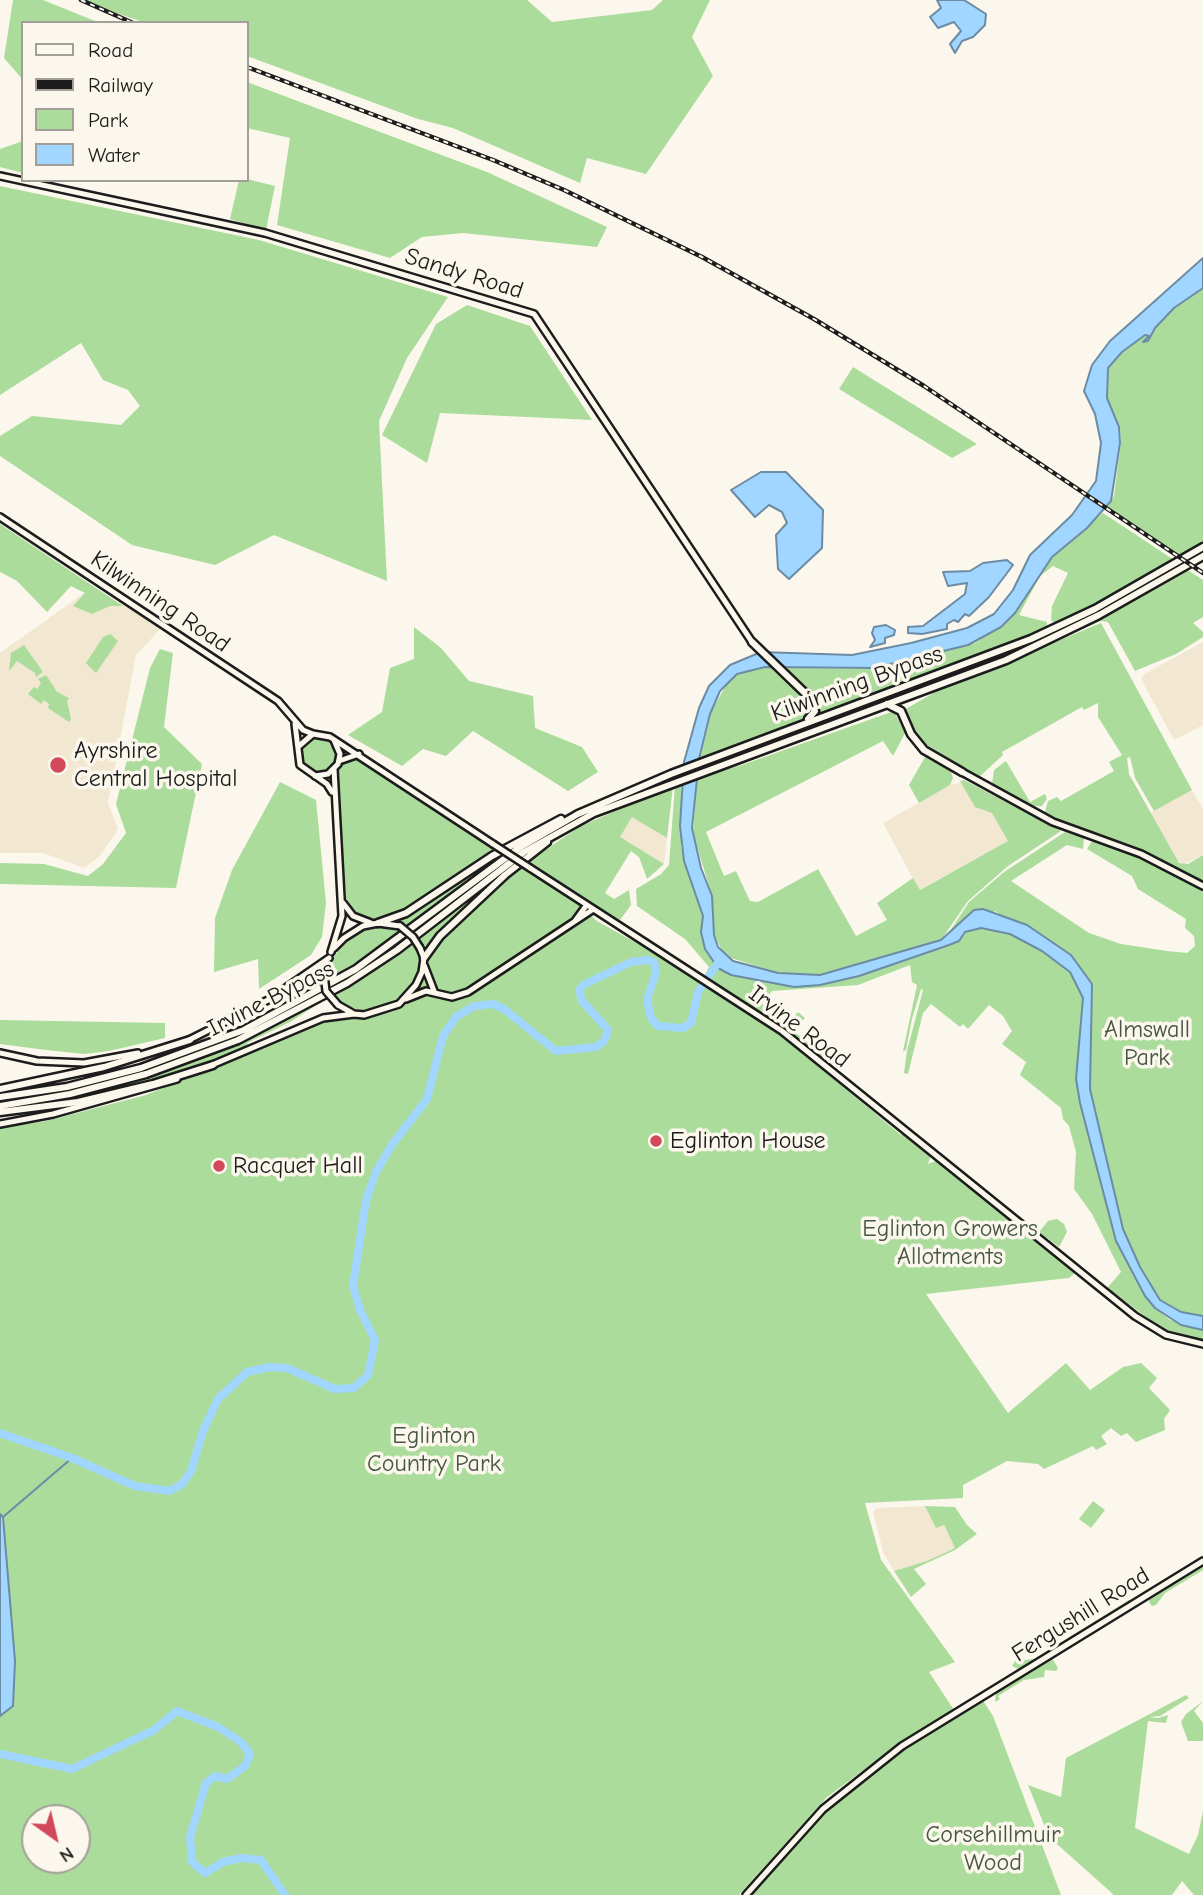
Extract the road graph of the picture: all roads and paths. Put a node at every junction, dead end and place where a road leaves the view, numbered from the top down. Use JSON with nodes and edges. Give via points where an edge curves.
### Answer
{"nodes":[{"id":1,"x":0,"y":176,"type":"edge"},
{"id":2,"x":21,"y":181,"type":"edge"},
{"id":3,"x":28,"y":182,"type":"edge"},
{"id":4,"x":0,"y":517,"type":"edge"},
{"id":5,"x":1203,"y":547,"type":"edge"},
{"id":6,"x":1203,"y":555,"type":"edge"},
{"id":7,"x":752,"y":642,"type":"joint"},
{"id":8,"x":911,"y":696,"type":"junction"},
{"id":9,"x":887,"y":704,"type":"junction"},
{"id":10,"x":901,"y":711,"type":"junction"},
{"id":11,"x":295,"y":720,"type":"junction"},
{"id":12,"x":781,"y":732,"type":"junction"},
{"id":13,"x":313,"y":734,"type":"junction"},
{"id":14,"x":334,"y":740,"type":"junction"},
{"id":15,"x":299,"y":746,"type":"junction"},
{"id":16,"x":359,"y":754,"type":"junction"},
{"id":17,"x":339,"y":761,"type":"junction"},
{"id":18,"x":713,"y":763,"type":"junction"},
{"id":19,"x":334,"y":769,"type":"junction"},
{"id":20,"x":961,"y":772,"type":"joint"},
{"id":21,"x":315,"y":776,"type":"junction"},
{"id":22,"x":671,"y":778,"type":"junction"},
{"id":23,"x":334,"y":794,"type":"junction"},
{"id":24,"x":578,"y":814,"type":"junction"},
{"id":25,"x":565,"y":828,"type":"junction"},
{"id":26,"x":521,"y":850,"type":"junction"},
{"id":27,"x":1203,"y":886,"type":"edge"},
{"id":28,"x":342,"y":901,"type":"junction"},
{"id":29,"x":586,"y":906,"type":"junction"},
{"id":30,"x":592,"y":910,"type":"junction"},
{"id":31,"x":584,"y":918,"type":"junction"},
{"id":32,"x":573,"y":923,"type":"junction"},
{"id":33,"x":375,"y":924,"type":"junction"},
{"id":34,"x":632,"y":935,"type":"junction"},
{"id":35,"x":330,"y":955,"type":"junction"},
{"id":36,"x":424,"y":961,"type":"junction"},
{"id":37,"x":437,"y":992,"type":"junction"},
{"id":38,"x":406,"y":999,"type":"junction"},
{"id":39,"x":355,"y":1014,"type":"junction"},
{"id":40,"x":190,"y":1040,"type":"junction"},
{"id":41,"x":0,"y":1053,"type":"edge"},
{"id":42,"x":213,"y":1065,"type":"junction"},
{"id":43,"x":0,"y":1089,"type":"edge"},
{"id":44,"x":0,"y":1097,"type":"edge"},
{"id":45,"x":0,"y":1106,"type":"edge"},
{"id":46,"x":0,"y":1112,"type":"edge"},
{"id":47,"x":0,"y":1124,"type":"edge"},
{"id":48,"x":1203,"y":1344,"type":"edge"},
{"id":49,"x":1203,"y":1561,"type":"edge"},
{"id":50,"x":746,"y":1895,"type":"edge"}],
"edges":[{"from":1,"to":2,"type":"main road","name":"Sandy Road"},
{"from":3,"to":7,"type":"main road","name":"Sandy Road","via":[[265,233],[534,314]]},
{"from":4,"to":11,"type":"main road","name":"Kilwinning Road","via":[[278,701]]},
{"from":5,"to":12,"type":"highway","name":"Kilwinning Bypass","via":[[1095,609],[1031,639]]},
{"from":6,"to":8,"type":"highway","name":"Kilwinning Bypass","via":[[1057,637]]},
{"from":7,"to":12,"type":"highway","via":[[808,696],[815,711],[812,717]]},
{"from":8,"to":9,"type":"highway","name":"Kilwinning Bypass"},
{"from":8,"to":10,"type":"highway"},
{"from":9,"to":10,"type":"highway"},
{"from":9,"to":18,"type":"highway","name":"Kilwinning Bypass"},
{"from":10,"to":20,"type":"highway","via":[[919,745]]},
{"from":11,"to":13,"type":"main road","name":"Kilwinning Road"},
{"from":11,"to":15,"type":"main road"},
{"from":12,"to":18,"type":"highway","name":"Kilwinning Bypass"},
{"from":13,"to":14,"type":"main road"},
{"from":13,"to":15,"type":"main road"},
{"from":14,"to":16,"type":"main road","name":"Irvine Road"},
{"from":14,"to":17,"type":"main road"},
{"from":15,"to":21,"type":"main road","via":[[300,765]]},
{"from":16,"to":17,"type":"main road"},
{"from":16,"to":29,"type":"main road","name":"Irvine Road","bridge":true},
{"from":17,"to":19,"type":"main road"},
{"from":18,"to":22,"type":"highway","name":"Kilwinning Bypass"},
{"from":19,"to":21,"type":"main road"},
{"from":19,"to":23,"type":"main road"},
{"from":20,"to":27,"type":"main road","via":[[1053,822],[1141,853]]},
{"from":21,"to":23,"type":"main road"},
{"from":22,"to":24,"type":"highway","name":"Kilwinning Bypass"},
{"from":22,"to":25,"type":"highway","name":"Kilwinning Bypass"},
{"from":23,"to":28,"type":"main road"},
{"from":24,"to":26,"type":"highway","name":"Kilwinning Bypass"},
{"from":24,"to":33,"type":"highway","via":[[552,822],[406,913]]},
{"from":25,"to":26,"type":"highway","name":"Kilwinning Bypass"},
{"from":25,"to":36,"type":"highway","via":[[505,875],[440,936]]},
{"from":26,"to":44,"type":"highway","name":"Irvine Bypass","via":[[383,951],[273,1016],[141,1068],[67,1087]]},
{"from":26,"to":45,"type":"highway","name":"Irvine Bypass","via":[[397,950],[275,1023],[219,1049],[146,1074]]},
{"from":28,"to":33,"type":"main road","via":[[353,916]]},
{"from":28,"to":35,"type":"main road","via":[[341,924]]},
{"from":29,"to":30,"type":"main road","name":"Irvine Road"},
{"from":29,"to":32,"type":"main road"},
{"from":30,"to":31,"type":"main road"},
{"from":30,"to":34,"type":"main road","name":"Irvine Road"},
{"from":31,"to":32,"type":"main road"},
{"from":31,"to":34,"type":"main road","via":[[598,918]]},
{"from":32,"to":37,"type":"main road","via":[[468,992],[446,996]]},
{"from":33,"to":35,"type":"main road","via":[[350,933]]},
{"from":33,"to":36,"type":"main road","bridge":true,"via":[[400,926],[413,937]]},
{"from":34,"to":48,"type":"main road","name":"Irvine Road","via":[[782,1031],[1135,1316],[1166,1335]]},
{"from":35,"to":39,"type":"main road","bridge":true,"via":[[324,974],[326,991],[338,1005]]},
{"from":35,"to":40,"type":"main road","via":[[268,1000]]},
{"from":36,"to":37,"type":"main road"},
{"from":36,"to":38,"type":"main road","via":[[419,980]]},
{"from":37,"to":38,"type":"main road","via":[[419,992]]},
{"from":38,"to":39,"type":"main road","via":[[381,1012]]},
{"from":39,"to":42,"type":"main road","via":[[323,1018]]},
{"from":40,"to":41,"type":"main road","via":[[97,1062],[37,1060]]},
{"from":40,"to":43,"type":"highway","via":[[104,1067]]},
{"from":42,"to":46,"type":"highway","via":[[89,1099]]},
{"from":42,"to":47,"type":"main road","via":[[136,1093]]},
{"from":49,"to":50,"type":"main road","name":"Fergushill Road","via":[[919,1734],[831,1801]]}]}
